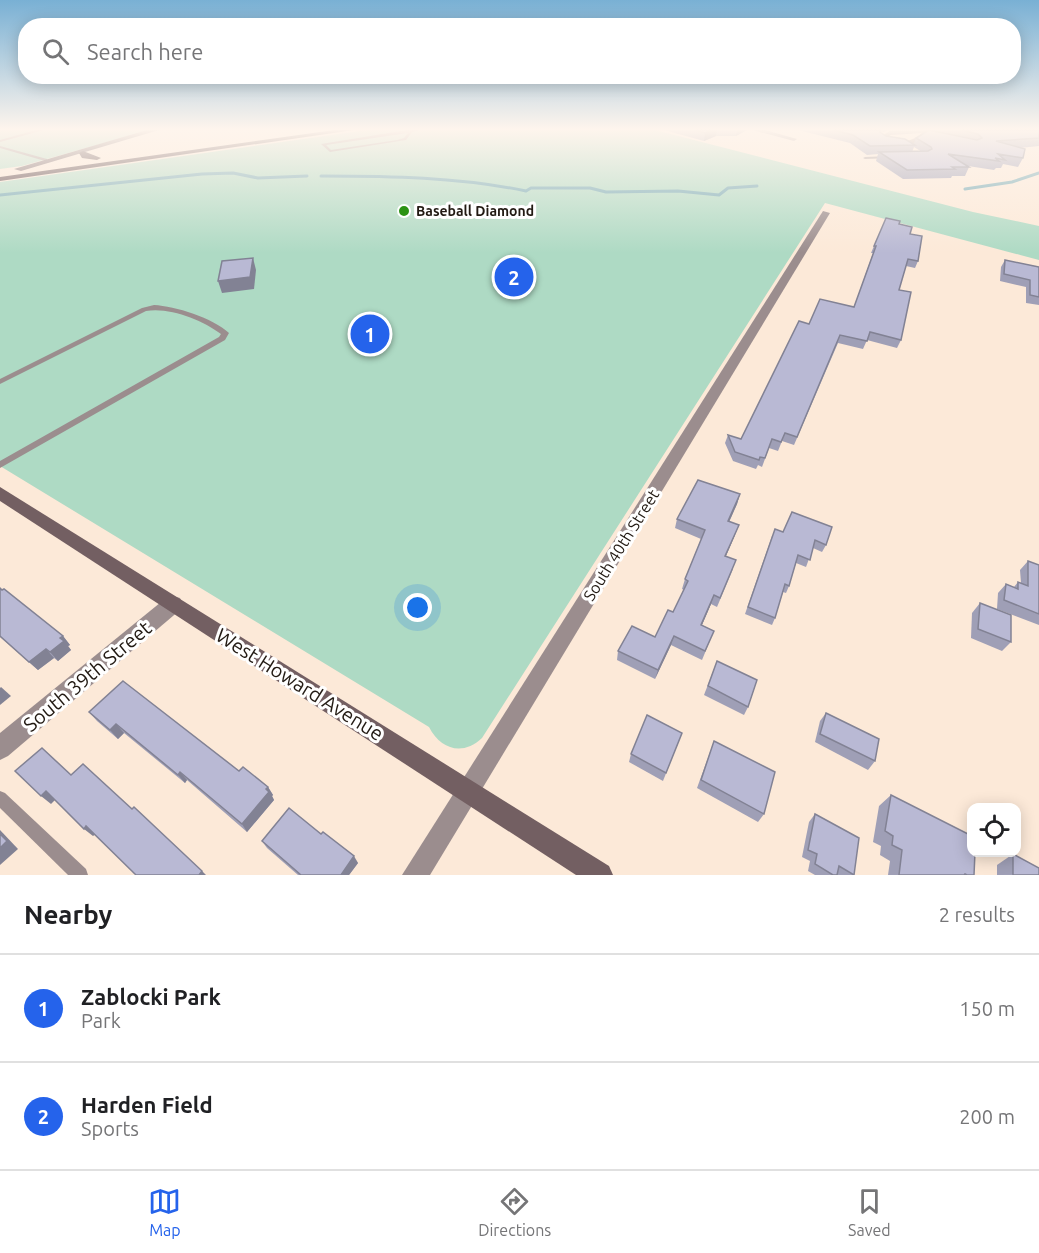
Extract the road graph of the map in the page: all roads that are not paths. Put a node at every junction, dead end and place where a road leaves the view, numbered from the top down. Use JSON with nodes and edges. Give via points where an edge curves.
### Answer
{"nodes":[{"id":1,"x":15,"y":171,"type":"edge"},
{"id":2,"x":27,"y":171,"type":"edge"},
{"id":3,"x":32,"y":171,"type":"edge"},
{"id":4,"x":0,"y":175,"type":"edge"},
{"id":5,"x":826,"y":213,"type":"dead end"},
{"id":6,"x":0,"y":382,"type":"edge"},
{"id":7,"x":0,"y":465,"type":"edge"},
{"id":8,"x":0,"y":493,"type":"edge"},
{"id":9,"x":173,"y":604,"type":"junction"},
{"id":10,"x":0,"y":748,"type":"edge"},
{"id":11,"x":469,"y":791,"type":"junction"},
{"id":12,"x":0,"y":798,"type":"edge"},
{"id":13,"x":80,"y":875,"type":"edge"},
{"id":14,"x":415,"y":875,"type":"edge"},
{"id":15,"x":600,"y":875,"type":"edge"}],
"edges":[{"from":1,"to":4,"type":"main road"},
{"from":2,"to":4,"type":"main road"},
{"from":3,"to":4,"type":"main road"},
{"from":5,"to":11,"type":"street","name":"South 40th Street"},
{"from":6,"to":7,"type":"lane","via":[[144,309],[165,306],[225,333]]},
{"from":8,"to":9,"type":"street","name":"West Howard Avenue"},
{"from":9,"to":10,"type":"street","name":"South 39th Street"},
{"from":9,"to":11,"type":"street","name":"West Howard Avenue"},
{"from":11,"to":14,"type":"street","name":"South 40th Street"},
{"from":11,"to":15,"type":"street","name":"West Howard Avenue"},
{"from":12,"to":13,"type":"lane"}]}
